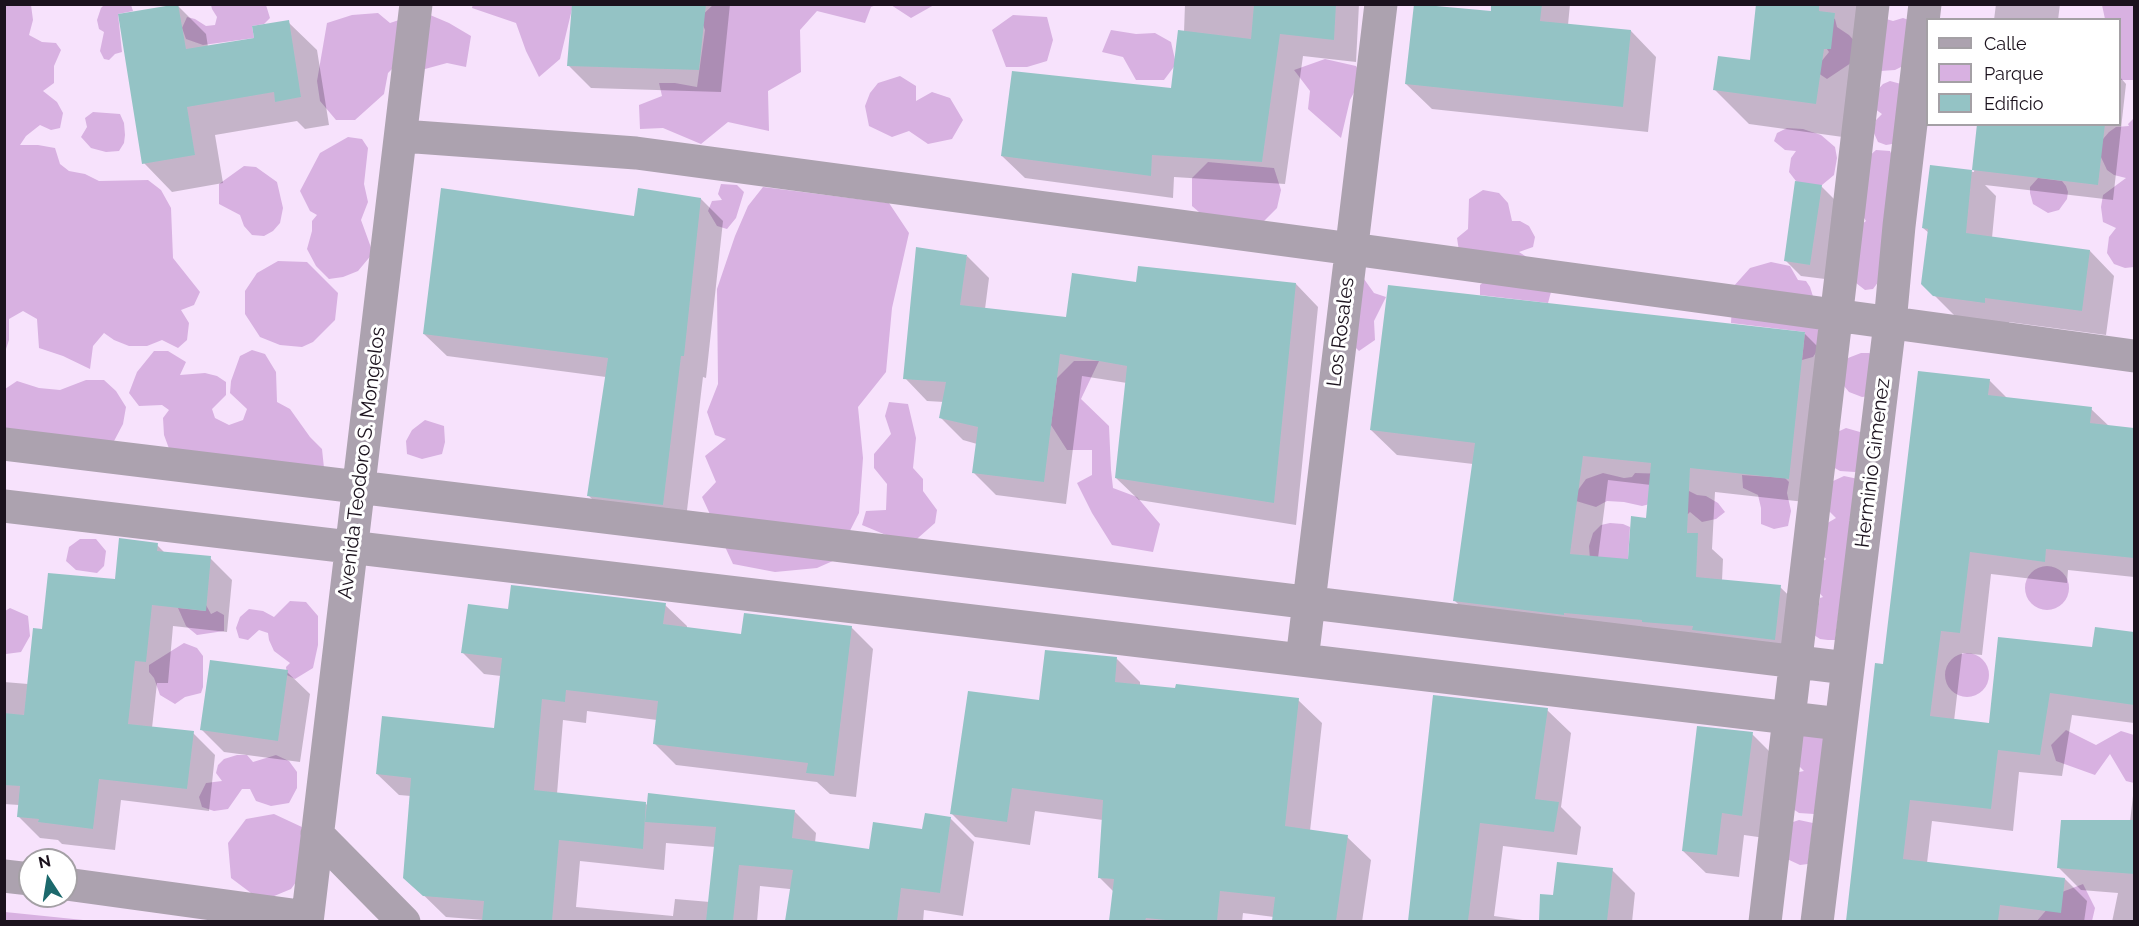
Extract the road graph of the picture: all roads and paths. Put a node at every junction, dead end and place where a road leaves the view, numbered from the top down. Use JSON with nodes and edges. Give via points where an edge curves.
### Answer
{"nodes":[{"id":1,"x":416,"y":4,"type":"edge"},
{"id":2,"x":1381,"y":4,"type":"edge"},
{"id":3,"x":1873,"y":4,"type":"edge"},
{"id":4,"x":1925,"y":4,"type":"edge"},
{"id":5,"x":402,"y":136,"type":"junction"},
{"id":6,"x":1352,"y":249,"type":"junction"},
{"id":7,"x":1837,"y":317,"type":"junction"},
{"id":8,"x":1890,"y":323,"type":"junction"},
{"id":9,"x":2134,"y":356,"type":"edge"},
{"id":10,"x":4,"y":444,"type":"edge"},
{"id":11,"x":358,"y":487,"type":"junction"},
{"id":12,"x":4,"y":506,"type":"edge"},
{"id":13,"x":352,"y":547,"type":"junction"},
{"id":14,"x":1309,"y":603,"type":"junction"},
{"id":15,"x":1302,"y":660,"type":"junction"},
{"id":16,"x":1796,"y":662,"type":"junction"},
{"id":17,"x":1847,"y":668,"type":"junction"},
{"id":18,"x":1790,"y":718,"type":"junction"},
{"id":19,"x":1840,"y":724,"type":"junction"},
{"id":20,"x":317,"y":834,"type":"junction"},
{"id":21,"x":78,"y":886,"type":"edge"},
{"id":22,"x":307,"y":919,"type":"edge"},
{"id":23,"x":404,"y":921,"type":"edge"},
{"id":24,"x":1765,"y":921,"type":"edge"},
{"id":25,"x":1818,"y":921,"type":"edge"}],
"edges":[{"from":1,"to":5,"type":"street","name":"Avenida Teodoro S. Mongelos"},
{"from":2,"to":6,"type":"street","name":"Los Rosales"},
{"from":3,"to":7,"type":"street"},
{"from":4,"to":8,"type":"street","name":"Herminio Gimenez"},
{"from":5,"to":6,"type":"street","via":[[636,153]]},
{"from":5,"to":11,"type":"street","name":"Avenida Teodoro S. Mongelos"},
{"from":6,"to":7,"type":"street"},
{"from":6,"to":14,"type":"street","name":"Los Rosales"},
{"from":7,"to":8,"type":"street"},
{"from":7,"to":16,"type":"street"},
{"from":8,"to":9,"type":"street"},
{"from":8,"to":17,"type":"street","name":"Herminio Gimenez"},
{"from":10,"to":11,"type":"street"},
{"from":11,"to":13,"type":"street","name":"Avenida Teodoro S. Mongelos"},
{"from":11,"to":14,"type":"street"},
{"from":12,"to":13,"type":"street"},
{"from":13,"to":15,"type":"street"},
{"from":13,"to":20,"type":"street","name":"Avenida Teodoro S. Mongelos"},
{"from":14,"to":15,"type":"street","name":"Los Rosales"},
{"from":14,"to":16,"type":"street"},
{"from":15,"to":18,"type":"street"},
{"from":16,"to":17,"type":"street"},
{"from":16,"to":18,"type":"street"},
{"from":17,"to":19,"type":"street","name":"Herminio Gimenez"},
{"from":18,"to":19,"type":"street"},
{"from":18,"to":24,"type":"street"},
{"from":19,"to":25,"type":"street","name":"Herminio Gimenez"},
{"from":20,"to":22,"type":"street","name":"Avenida Teodoro S. Mongelos"},
{"from":20,"to":23,"type":"street"},
{"from":21,"to":22,"type":"street"}]}
